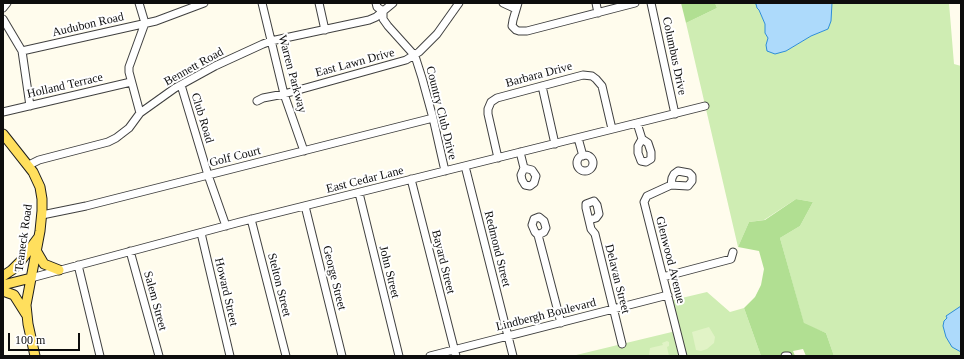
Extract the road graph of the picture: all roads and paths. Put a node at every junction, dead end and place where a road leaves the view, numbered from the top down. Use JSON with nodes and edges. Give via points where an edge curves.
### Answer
{"nodes":[{"id":1,"x":6,"y":3,"type":"edge"},
{"id":2,"x":139,"y":3,"type":"edge"},
{"id":3,"x":204,"y":3,"type":"edge"},
{"id":4,"x":262,"y":3,"type":"edge"},
{"id":5,"x":319,"y":3,"type":"edge"},
{"id":6,"x":376,"y":3,"type":"edge"},
{"id":7,"x":393,"y":3,"type":"edge"},
{"id":8,"x":459,"y":3,"type":"edge"},
{"id":9,"x":503,"y":3,"type":"edge"},
{"id":10,"x":596,"y":3,"type":"edge"},
{"id":11,"x":635,"y":3,"type":"edge"},
{"id":12,"x":652,"y":3,"type":"edge"},
{"id":13,"x":517,"y":6,"type":"edge"},
{"id":14,"x":3,"y":8,"type":"edge"},
{"id":15,"x":383,"y":11,"type":"junction"},
{"id":16,"x":598,"y":13,"type":"junction"},
{"id":17,"x":3,"y":19,"type":"edge"},
{"id":18,"x":145,"y":23,"type":"junction"},
{"id":19,"x":325,"y":30,"type":"junction"},
{"id":20,"x":271,"y":41,"type":"junction"},
{"id":21,"x":22,"y":51,"type":"junction"},
{"id":22,"x":414,"y":56,"type":"junction"},
{"id":23,"x":131,"y":82,"type":"junction"},
{"id":24,"x":181,"y":85,"type":"junction"},
{"id":25,"x":542,"y":86,"type":"junction"},
{"id":26,"x":284,"y":94,"type":"junction"},
{"id":27,"x":257,"y":101,"type":"dead end"},
{"id":28,"x":30,"y":106,"type":"junction"},
{"id":29,"x":705,"y":106,"type":"dead end"},
{"id":30,"x":3,"y":112,"type":"edge"},
{"id":31,"x":140,"y":113,"type":"junction"},
{"id":32,"x":675,"y":114,"type":"junction"},
{"id":33,"x":433,"y":118,"type":"junction"},
{"id":34,"x":637,"y":123,"type":"junction"},
{"id":35,"x":612,"y":130,"type":"junction"},
{"id":36,"x":3,"y":134,"type":"edge"},
{"id":37,"x":578,"y":138,"type":"junction"},
{"id":38,"x":642,"y":139,"type":"dead end"},
{"id":39,"x":555,"y":144,"type":"junction"},
{"id":40,"x":304,"y":151,"type":"junction"},
{"id":41,"x":520,"y":152,"type":"junction"},
{"id":42,"x":583,"y":156,"type":"dead end"},
{"id":43,"x":498,"y":158,"type":"junction"},
{"id":44,"x":29,"y":165,"type":"junction"},
{"id":45,"x":466,"y":166,"type":"junction"},
{"id":46,"x":524,"y":168,"type":"dead end"},
{"id":47,"x":445,"y":171,"type":"junction"},
{"id":48,"x":208,"y":175,"type":"junction"},
{"id":49,"x":412,"y":180,"type":"junction"},
{"id":50,"x":671,"y":185,"type":"dead end"},
{"id":51,"x":359,"y":193,"type":"junction"},
{"id":52,"x":306,"y":206,"type":"junction"},
{"id":53,"x":42,"y":215,"type":"junction"},
{"id":54,"x":251,"y":219,"type":"junction"},
{"id":55,"x":589,"y":220,"type":"dead end"},
{"id":56,"x":226,"y":226,"type":"junction"},
{"id":57,"x":201,"y":233,"type":"junction"},
{"id":58,"x":39,"y":235,"type":"junction"},
{"id":59,"x":538,"y":235,"type":"dead end"},
{"id":60,"x":130,"y":251,"type":"junction"},
{"id":61,"x":36,"y":252,"type":"junction"},
{"id":62,"x":734,"y":252,"type":"dead end"},
{"id":63,"x":78,"y":265,"type":"junction"},
{"id":64,"x":58,"y":270,"type":"junction"},
{"id":65,"x":3,"y":276,"type":"edge"},
{"id":66,"x":31,"y":278,"type":"junction"},
{"id":67,"x":663,"y":278,"type":"junction"},
{"id":68,"x":3,"y":285,"type":"edge"},
{"id":69,"x":3,"y":291,"type":"edge"},
{"id":70,"x":668,"y":295,"type":"junction"},
{"id":71,"x":613,"y":309,"type":"junction"},
{"id":72,"x":27,"y":316,"type":"junction"},
{"id":73,"x":561,"y":322,"type":"junction"},
{"id":74,"x":507,"y":336,"type":"junction"},
{"id":75,"x":622,"y":344,"type":"dead end"},
{"id":76,"x":455,"y":353,"type":"edge"},
{"id":77,"x":35,"y":356,"type":"edge"},
{"id":78,"x":100,"y":356,"type":"edge"},
{"id":79,"x":159,"y":356,"type":"edge"},
{"id":80,"x":230,"y":356,"type":"edge"},
{"id":81,"x":286,"y":356,"type":"edge"},
{"id":82,"x":342,"y":356,"type":"edge"},
{"id":83,"x":399,"y":356,"type":"edge"},
{"id":84,"x":430,"y":356,"type":"edge"},
{"id":85,"x":513,"y":356,"type":"edge"},
{"id":86,"x":683,"y":356,"type":"edge"}],
"edges":[{"from":1,"to":14,"type":"street"},
{"from":2,"to":18,"type":"street"},
{"from":3,"to":18,"type":"street","name":"Audubon Road"},
{"from":4,"to":20,"type":"street","name":"Warren Parkway"},
{"from":5,"to":19,"type":"street"},
{"from":6,"to":15,"type":"street","name":"Country Club Drive"},
{"from":7,"to":15,"type":"street","name":"Bennett Road"},
{"from":8,"to":22,"type":"street","name":"East Lawn Drive","via":[[437,34]]},
{"from":9,"to":13,"type":"street"},
{"from":10,"to":16,"type":"street"},
{"from":11,"to":16,"type":"street"},
{"from":12,"to":32,"type":"street","name":"Columbus Drive"},
{"from":13,"to":16,"type":"street","via":[[512,26],[520,31]]},
{"from":15,"to":19,"type":"street","name":"Bennett Road","via":[[376,18]]},
{"from":15,"to":22,"type":"street","name":"Country Club Drive","via":[[383,19]]},
{"from":17,"to":21,"type":"street"},
{"from":18,"to":21,"type":"street","name":"Audubon Road"},
{"from":18,"to":23,"type":"street","via":[[130,61]]},
{"from":19,"to":20,"type":"street","name":"Bennett Road"},
{"from":20,"to":24,"type":"street","name":"Bennett Road","via":[[215,66]]},
{"from":20,"to":26,"type":"street","name":"Warren Parkway"},
{"from":21,"to":28,"type":"street"},
{"from":22,"to":26,"type":"street","name":"East Lawn Drive","via":[[398,64]]},
{"from":22,"to":33,"type":"street","name":"Country Club Drive"},
{"from":23,"to":28,"type":"street","name":"Holland Terrace"},
{"from":23,"to":31,"type":"street"},
{"from":24,"to":31,"type":"street","name":"Bennett Road"},
{"from":24,"to":48,"type":"street","name":"Club Road"},
{"from":25,"to":35,"type":"street","name":"Barbara Drive","via":[[583,75],[592,76],[600,82],[604,90]]},
{"from":25,"to":39,"type":"street"},
{"from":25,"to":43,"type":"street","name":"Barbara Drive","via":[[497,98],[489,105],[488,114]]},
{"from":26,"to":27,"type":"street","name":"East Lawn Drive"},
{"from":26,"to":40,"type":"street","name":"Warren Parkway"},
{"from":28,"to":30,"type":"street","name":"Holland Terrace"},
{"from":29,"to":32,"type":"street","name":"East Cedar Lane"},
{"from":31,"to":44,"type":"street","name":"Bennett Road","via":[[129,128],[108,142],[39,160]]},
{"from":32,"to":34,"type":"street","name":"East Cedar Lane"},
{"from":33,"to":40,"type":"street","name":"Golf Court"},
{"from":33,"to":47,"type":"street","name":"Country Club Drive"},
{"from":34,"to":35,"type":"street","name":"East Cedar Lane"},
{"from":34,"to":38,"type":"street"},
{"from":35,"to":37,"type":"street","name":"East Cedar Lane"},
{"from":36,"to":44,"type":"main road","name":"Teaneck Road"},
{"from":37,"to":39,"type":"street","name":"East Cedar Lane"},
{"from":37,"to":42,"type":"street"},
{"from":39,"to":41,"type":"street","name":"East Cedar Lane"},
{"from":40,"to":48,"type":"street","name":"Golf Court"},
{"from":41,"to":43,"type":"street","name":"East Cedar Lane"},
{"from":41,"to":46,"type":"street"},
{"from":43,"to":45,"type":"street","name":"East Cedar Lane"},
{"from":44,"to":53,"type":"main road","name":"Teaneck Road","via":[[40,190]]},
{"from":45,"to":47,"type":"street","name":"East Cedar Lane"},
{"from":45,"to":74,"type":"street","name":"Redmond Street"},
{"from":47,"to":49,"type":"street","name":"East Cedar Lane"},
{"from":48,"to":53,"type":"street","name":"Golf Court","via":[[82,208]]},
{"from":48,"to":56,"type":"street","name":"Club Road"},
{"from":49,"to":51,"type":"street","name":"East Cedar Lane"},
{"from":49,"to":76,"type":"street","name":"Bayard Street"},
{"from":50,"to":67,"type":"street","name":"Glenwood Avenue","via":[[647,196],[644,202]]},
{"from":51,"to":52,"type":"street","name":"East Cedar Lane"},
{"from":51,"to":83,"type":"street","name":"John Street"},
{"from":52,"to":54,"type":"street","name":"East Cedar Lane"},
{"from":52,"to":82,"type":"street","name":"George Street"},
{"from":53,"to":58,"type":"main road","name":"Teaneck Road"},
{"from":54,"to":56,"type":"street","name":"East Cedar Lane"},
{"from":54,"to":81,"type":"street","name":"Stelton Street"},
{"from":55,"to":71,"type":"street","name":"Delavan Street","via":[[595,234]]},
{"from":56,"to":57,"type":"street","name":"East Cedar Lane"},
{"from":57,"to":60,"type":"street","name":"East Cedar Lane"},
{"from":57,"to":80,"type":"street","name":"Howard Street"},
{"from":58,"to":61,"type":"main road","name":"Teaneck Road"},
{"from":58,"to":65,"type":"main road","via":[[20,262]]},
{"from":59,"to":73,"type":"street"},
{"from":60,"to":63,"type":"street","name":"East Cedar Lane"},
{"from":60,"to":79,"type":"street","name":"Salem Street"},
{"from":61,"to":64,"type":"main road","via":[[44,264]]},
{"from":61,"to":66,"type":"main road","name":"Teaneck Road"},
{"from":62,"to":67,"type":"street","via":[[731,259]]},
{"from":63,"to":64,"type":"street","name":"East Cedar Lane"},
{"from":63,"to":78,"type":"street"},
{"from":64,"to":66,"type":"street","name":"East Cedar Lane"},
{"from":66,"to":68,"type":"main road"},
{"from":66,"to":72,"type":"main road","name":"Teaneck Road","via":[[26,305]]},
{"from":67,"to":70,"type":"street","name":"Glenwood Avenue"},
{"from":69,"to":72,"type":"main road","via":[[14,295]]},
{"from":70,"to":71,"type":"street","name":"Lindbergh Boulevard"},
{"from":70,"to":86,"type":"street","name":"Glenwood Avenue"},
{"from":71,"to":73,"type":"street","name":"Lindbergh Boulevard"},
{"from":71,"to":75,"type":"street","name":"Delavan Street"},
{"from":72,"to":77,"type":"main road","name":"Teaneck Road"},
{"from":73,"to":74,"type":"street","name":"Lindbergh Boulevard"},
{"from":74,"to":76,"type":"street","name":"Lindbergh Boulevard"},
{"from":74,"to":85,"type":"street","name":"Redmond Street"},
{"from":76,"to":84,"type":"street","name":"Lindbergh Boulevard"}]}
